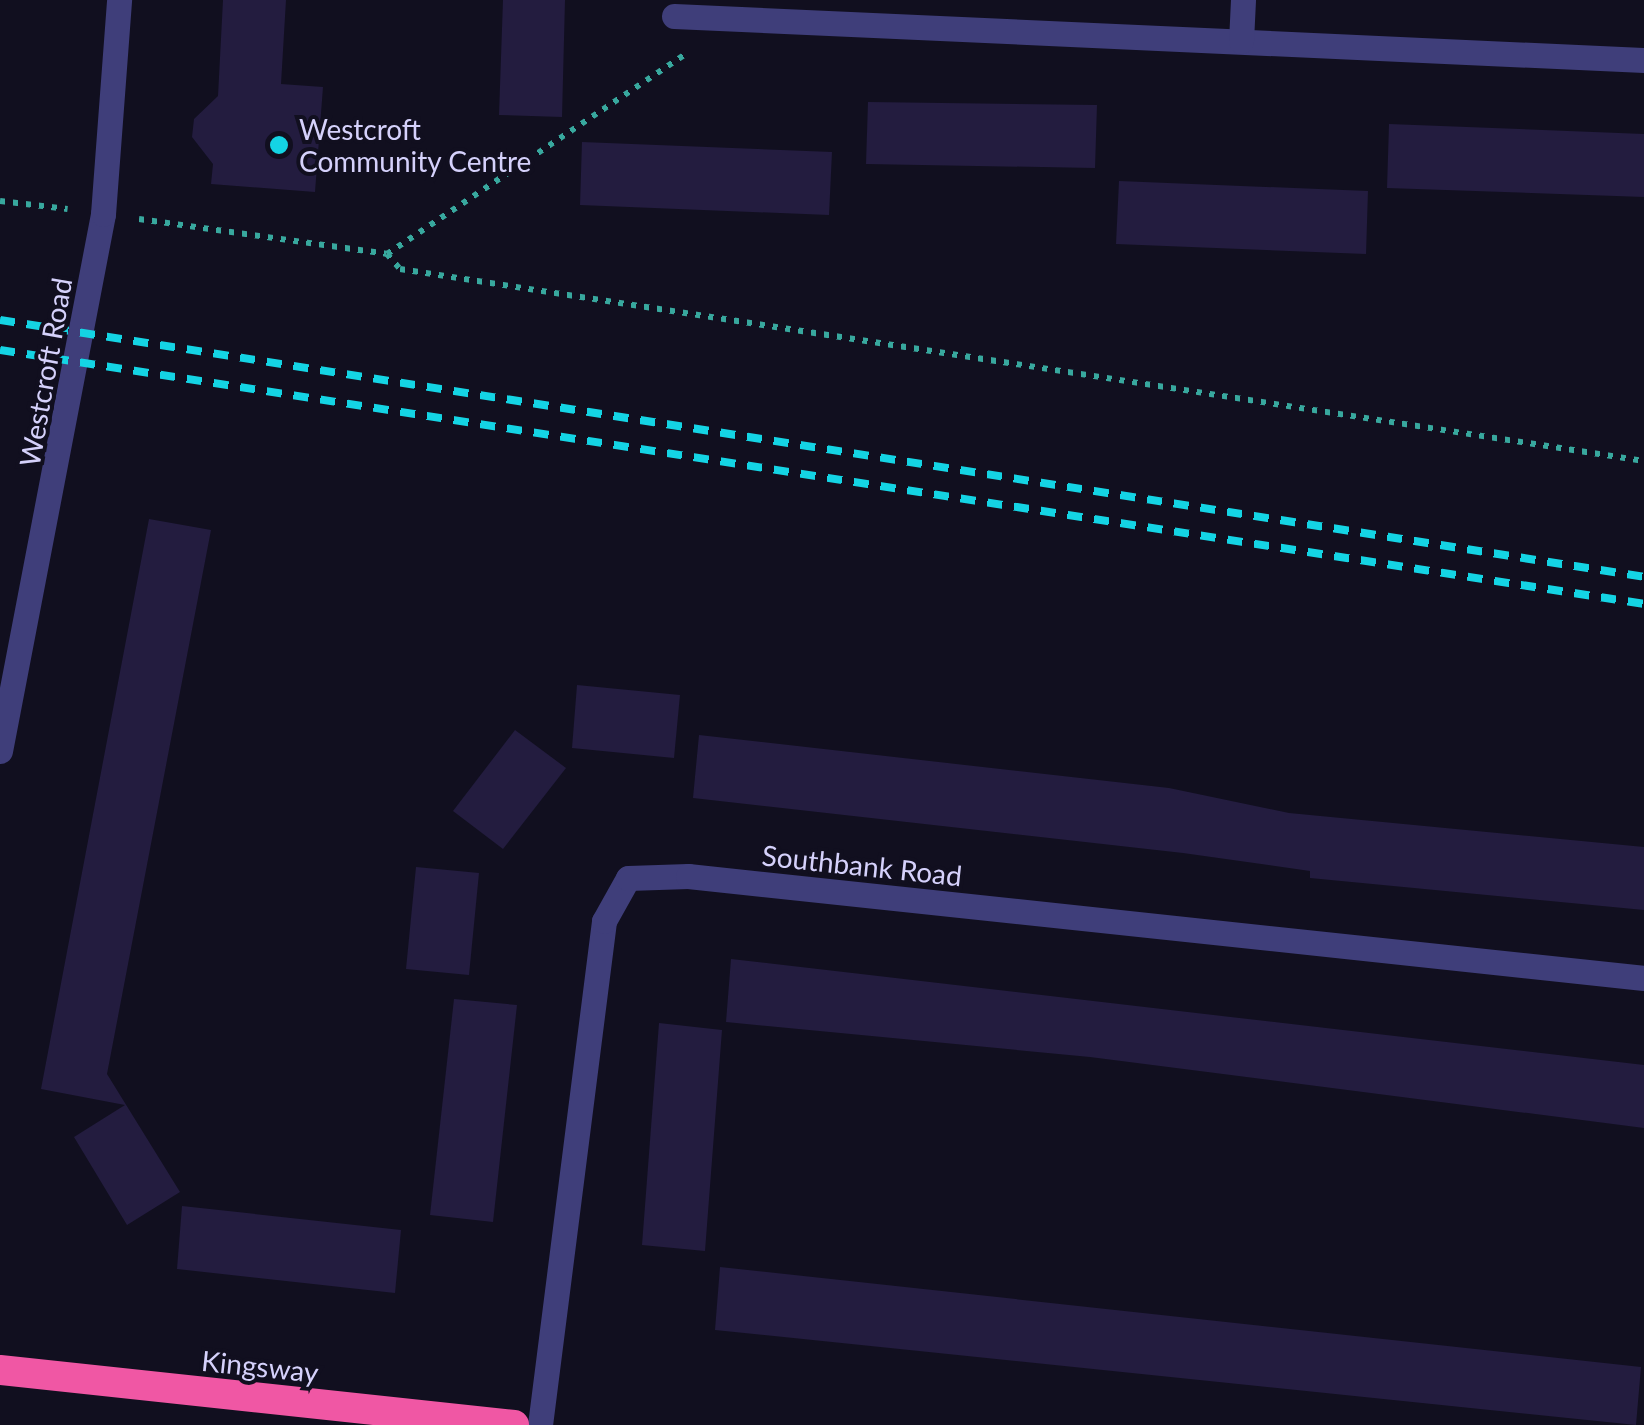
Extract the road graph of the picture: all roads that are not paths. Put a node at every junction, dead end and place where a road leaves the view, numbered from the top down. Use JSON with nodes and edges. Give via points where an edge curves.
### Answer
{"nodes":[{"id":1,"x":119,"y":0,"type":"edge"},
{"id":2,"x":1243,"y":0,"type":"edge"},
{"id":3,"x":674,"y":16,"type":"dead end"},
{"id":4,"x":1242,"y":42,"type":"junction"},
{"id":5,"x":1644,"y":60,"type":"edge"},
{"id":6,"x":0,"y":751,"type":"edge"},
{"id":7,"x":1644,"y":978,"type":"edge"},
{"id":8,"x":0,"y":1370,"type":"edge"},
{"id":9,"x":514,"y":1425,"type":"edge"},
{"id":10,"x":540,"y":1425,"type":"edge"}],
"edges":[{"from":1,"to":6,"type":"street","name":"Westcroft Road","via":[[103,214]]},
{"from":2,"to":4,"type":"street"},
{"from":3,"to":4,"type":"street"},
{"from":4,"to":5,"type":"street"},
{"from":7,"to":10,"type":"street","name":"Southbank Road","via":[[688,876],[628,878],[604,921]]},
{"from":8,"to":9,"type":"highway","name":"Kingsway"}]}
